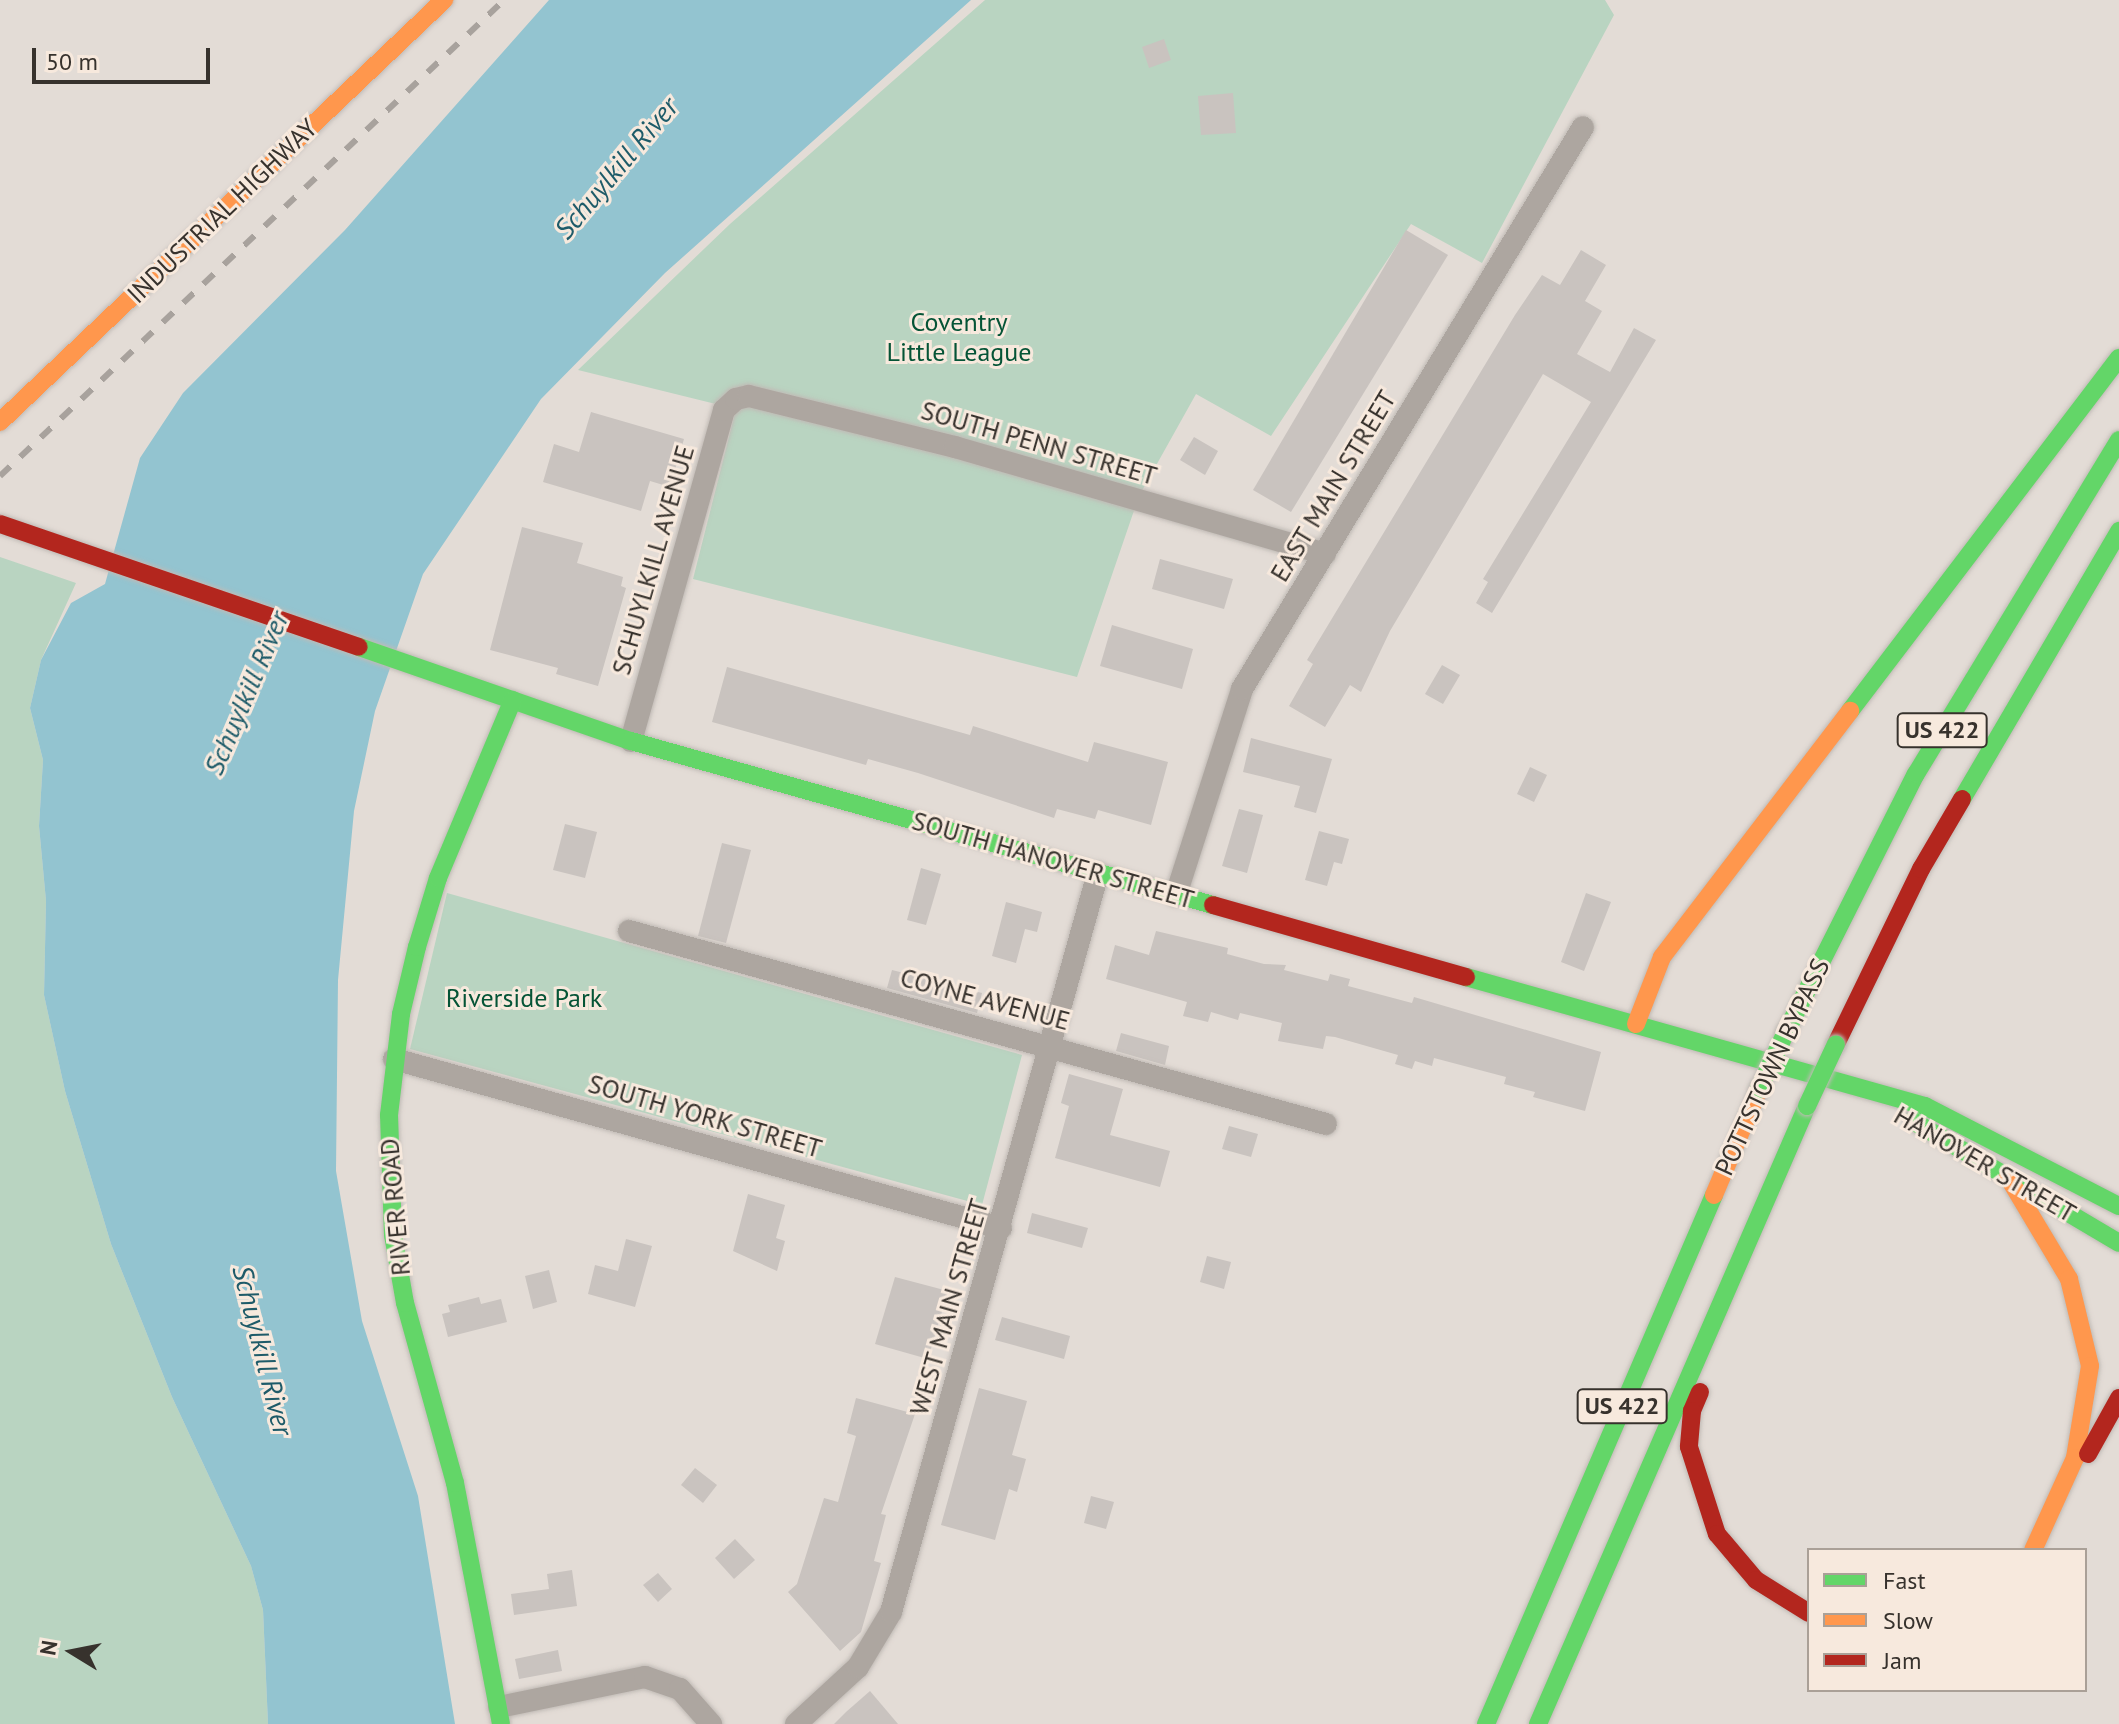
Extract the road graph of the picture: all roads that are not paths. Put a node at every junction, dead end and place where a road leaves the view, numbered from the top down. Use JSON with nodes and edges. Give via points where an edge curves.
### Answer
{"nodes":[{"id":1,"x":444,"y":0,"type":"edge"},
{"id":2,"x":1583,"y":127,"type":"dead end"},
{"id":3,"x":2119,"y":358,"type":"edge"},
{"id":4,"x":736,"y":399,"type":"joint"},
{"id":5,"x":0,"y":422,"type":"edge"},
{"id":6,"x":2119,"y":440,"type":"edge"},
{"id":7,"x":9,"y":527,"type":"edge"},
{"id":8,"x":2119,"y":531,"type":"edge"},
{"id":9,"x":1325,"y":554,"type":"junction"},
{"id":10,"x":513,"y":700,"type":"junction"},
{"id":11,"x":631,"y":741,"type":"junction"},
{"id":12,"x":1098,"y":873,"type":"junction"},
{"id":13,"x":1176,"y":895,"type":"junction"},
{"id":14,"x":629,"y":931,"type":"dead end"},
{"id":15,"x":1636,"y":1024,"type":"junction"},
{"id":16,"x":1051,"y":1047,"type":"junction"},
{"id":17,"x":394,"y":1059,"type":"junction"},
{"id":18,"x":1851,"y":1085,"type":"junction"},
{"id":19,"x":1326,"y":1124,"type":"dead end"},
{"id":20,"x":2008,"y":1177,"type":"junction"},
{"id":21,"x":2119,"y":1206,"type":"edge"},
{"id":22,"x":1001,"y":1228,"type":"junction"},
{"id":23,"x":2119,"y":1243,"type":"edge"},
{"id":24,"x":1713,"y":1318,"type":"junction"},
{"id":25,"x":2119,"y":1398,"type":"edge"},
{"id":26,"x":2038,"y":1543,"type":"edge"},
{"id":27,"x":1807,"y":1612,"type":"edge"},
{"id":28,"x":500,"y":1715,"type":"edge"},
{"id":29,"x":711,"y":1724,"type":"edge"},
{"id":30,"x":796,"y":1724,"type":"edge"},
{"id":31,"x":1486,"y":1724,"type":"edge"},
{"id":32,"x":1538,"y":1724,"type":"edge"}],
"edges":[{"from":1,"to":5,"type":"main road","name":"INDUSTRIAL HIGHWAY"},
{"from":2,"to":9,"type":"street","name":"EAST MAIN STREET"},
{"from":3,"to":15,"type":"main road","via":[[1662,957]]},
{"from":4,"to":9,"type":"street","name":"SOUTH PENN STREET","via":[[749,396],[955,447]]},
{"from":4,"to":11,"type":"street","name":"SCHUYLKILL AVENUE","via":[[724,410]]},
{"from":6,"to":31,"type":"main road","name":"POTTSTOWN BYPASS","number":"US 422","bridge":true,"via":[[1916,774],[1786,1032]]},
{"from":7,"to":10,"type":"main road","name":"SOUTH HANOVER STREET"},
{"from":8,"to":24,"type":"main road","name":"POTTSTOWN BYPASS","number":"US 422","bridge":true,"via":[[1937,841],[1836,1044]]},
{"from":9,"to":13,"type":"street","name":"EAST MAIN STREET","via":[[1242,689]]},
{"from":10,"to":11,"type":"main road","name":"SOUTH HANOVER STREET"},
{"from":10,"to":17,"type":"main road","name":"RIVER ROAD","via":[[438,878],[417,947]]},
{"from":11,"to":12,"type":"main road","name":"SOUTH HANOVER STREET"},
{"from":12,"to":13,"type":"main road","name":"SOUTH HANOVER STREET"},
{"from":12,"to":16,"type":"street","name":"WEST MAIN STREET"},
{"from":13,"to":15,"type":"main road","name":"SOUTH HANOVER STREET"},
{"from":14,"to":16,"type":"street","name":"COYNE AVENUE"},
{"from":15,"to":18,"type":"main road","name":"HANOVER STREET"},
{"from":16,"to":19,"type":"street","name":"COYNE AVENUE"},
{"from":16,"to":22,"type":"street","name":"WEST MAIN STREET"},
{"from":17,"to":22,"type":"street","name":"SOUTH YORK STREET"},
{"from":17,"to":28,"type":"main road","name":"RIVER ROAD","via":[[388,1147],[393,1235],[405,1303],[455,1483]]},
{"from":18,"to":20,"type":"main road","name":"HANOVER STREET"},
{"from":18,"to":21,"type":"main road","name":"HANOVER STREET","via":[[1925,1106]]},
{"from":20,"to":23,"type":"main road","name":"HANOVER STREET"},
{"from":20,"to":26,"type":"main road","via":[[2069,1279],[2090,1366],[2075,1458]]},
{"from":22,"to":30,"type":"street","name":"WEST MAIN STREET","via":[[891,1612],[858,1667]]},
{"from":24,"to":27,"type":"main road","via":[[1720,1348],[1689,1425],[1696,1480],[1717,1534],[1740,1564],[1772,1593]]},
{"from":24,"to":32,"type":"main road","name":"POTTSTOWN BYPASS","number":"US 422"},
{"from":25,"to":26,"type":"main road"},
{"from":28,"to":29,"type":"street","via":[[645,1677],[680,1689]]}]}
